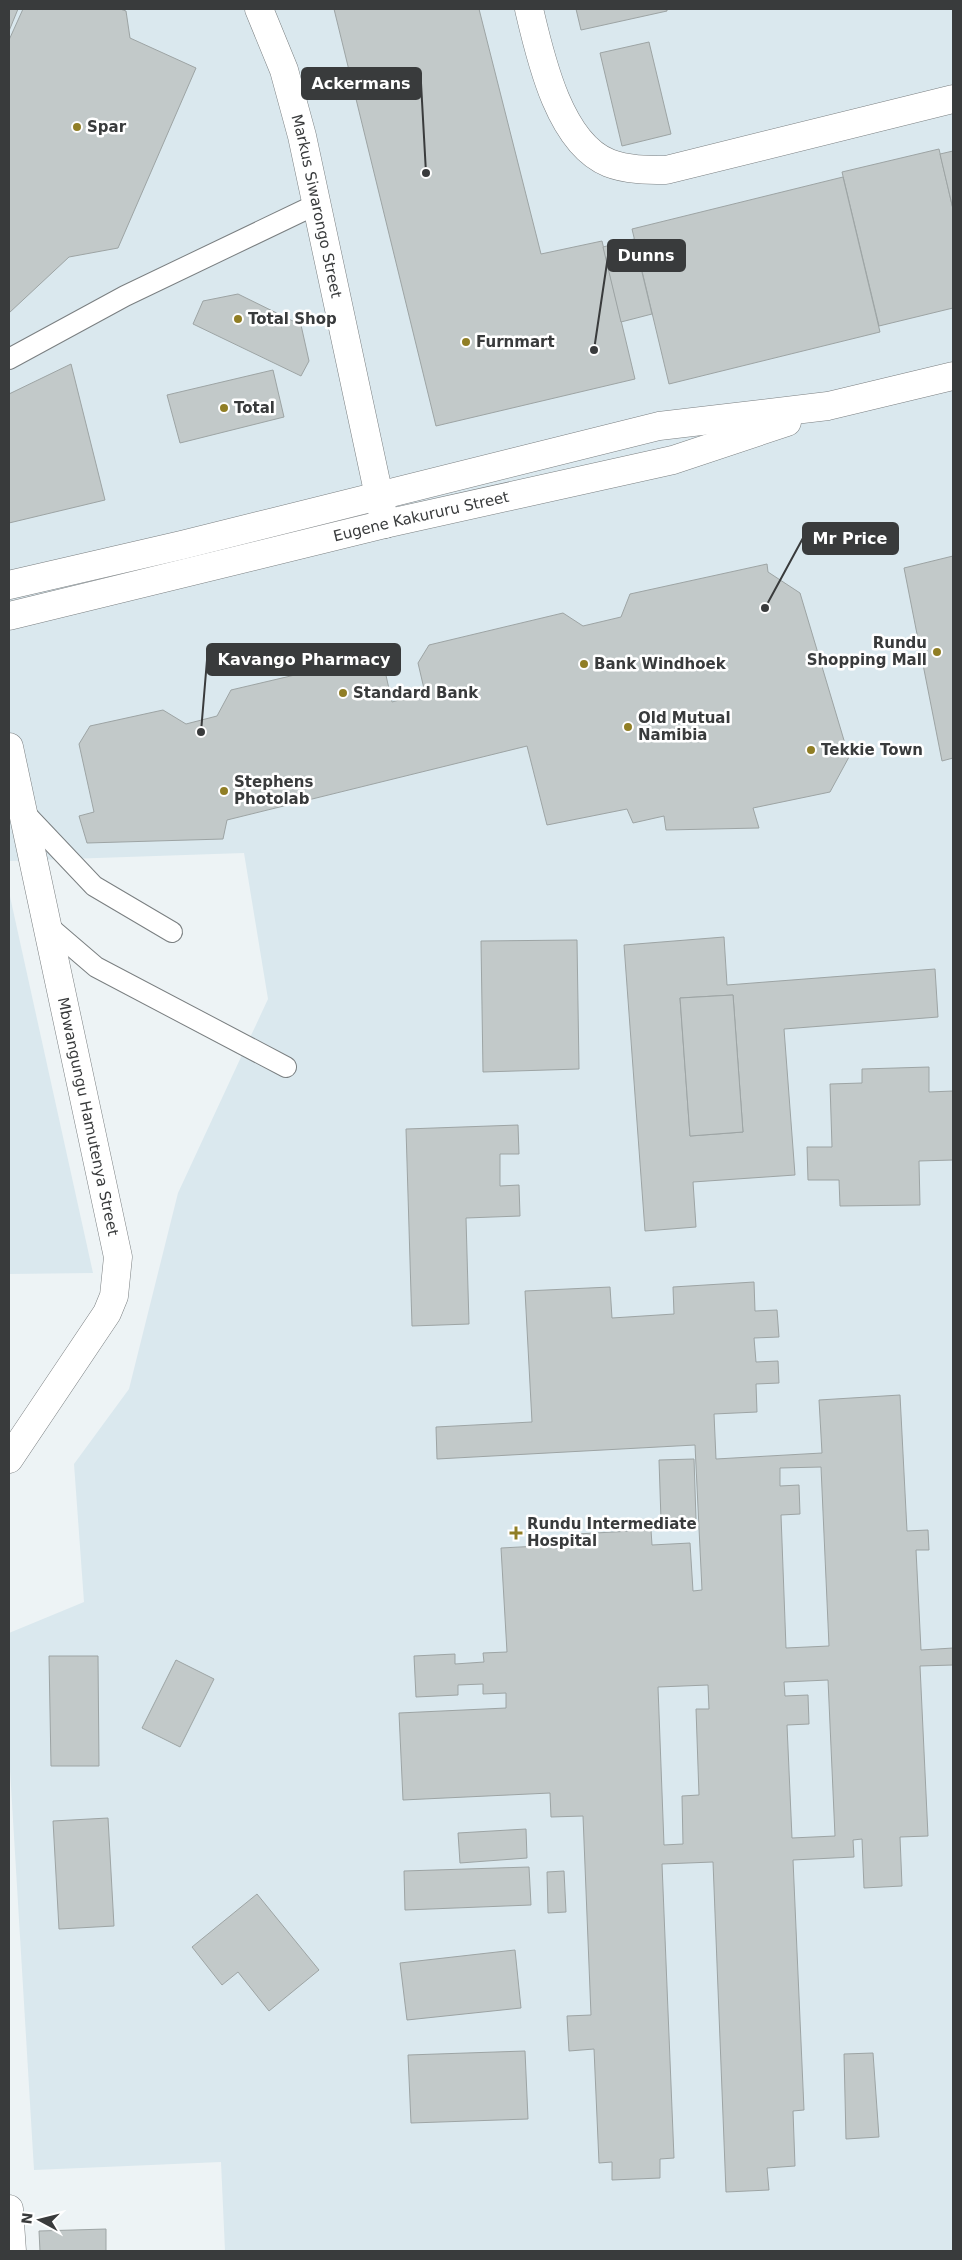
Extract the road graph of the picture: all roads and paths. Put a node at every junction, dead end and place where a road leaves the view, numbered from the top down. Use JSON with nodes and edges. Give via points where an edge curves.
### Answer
{"nodes":[{"id":1,"x":259,"y":9,"type":"edge"},
{"id":2,"x":529,"y":9,"type":"edge"},
{"id":3,"x":953,"y":99,"type":"edge"},
{"id":4,"x":317,"y":204,"type":"junction"},
{"id":5,"x":9,"y":359,"type":"edge"},
{"id":6,"x":953,"y":376,"type":"edge"},
{"id":7,"x":828,"y":406,"type":"junction"},
{"id":8,"x":377,"y":496,"type":"junction"},
{"id":9,"x":385,"y":524,"type":"junction"},
{"id":10,"x":9,"y":586,"type":"edge"},
{"id":11,"x":9,"y":616,"type":"edge"},
{"id":12,"x":9,"y":747,"type":"edge"},
{"id":13,"x":23,"y":812,"type":"junction"},
{"id":14,"x":47,"y":925,"type":"junction"},
{"id":15,"x":172,"y":932,"type":"dead end"},
{"id":16,"x":286,"y":1067,"type":"dead end"},
{"id":17,"x":9,"y":1459,"type":"edge"},
{"id":18,"x":9,"y":2209,"type":"edge"},
{"id":19,"x":12,"y":2251,"type":"edge"}],
"edges":[{"from":1,"to":4,"type":"street","name":"Markus Siwarongo Street","via":[[284,70]]},
{"from":2,"to":3,"type":"street","via":[[541,60],[566,120],[584,145],[608,163],[635,169],[666,170]]},
{"from":4,"to":5,"type":"lane","via":[[125,296]]},
{"from":4,"to":8,"type":"street","name":"Markus Siwarongo Street"},
{"from":6,"to":7,"type":"street","name":"Eugene Kakururu Street"},
{"from":7,"to":8,"type":"street","name":"Eugene Kakururu Street","via":[[659,426]]},
{"from":7,"to":9,"type":"street","name":"Eugene Kakururu Street","via":[[761,432],[673,460]]},
{"from":8,"to":9,"type":"street","name":"Markus Siwarongo Street"},
{"from":8,"to":10,"type":"street","name":"Eugene Kakururu Street"},
{"from":9,"to":11,"type":"street","name":"Eugene Kakururu Street"},
{"from":12,"to":13,"type":"street","name":"Mbwangungu Hamutenya Street"},
{"from":13,"to":14,"type":"street","name":"Mbwangungu Hamutenya Street"},
{"from":13,"to":15,"type":"lane","via":[[94,886]]},
{"from":14,"to":16,"type":"lane","via":[[96,967]]},
{"from":14,"to":17,"type":"street","name":"Mbwangungu Hamutenya Street","via":[[118,1257],[117,1276],[107,1313]]},
{"from":18,"to":19,"type":"street"}]}
